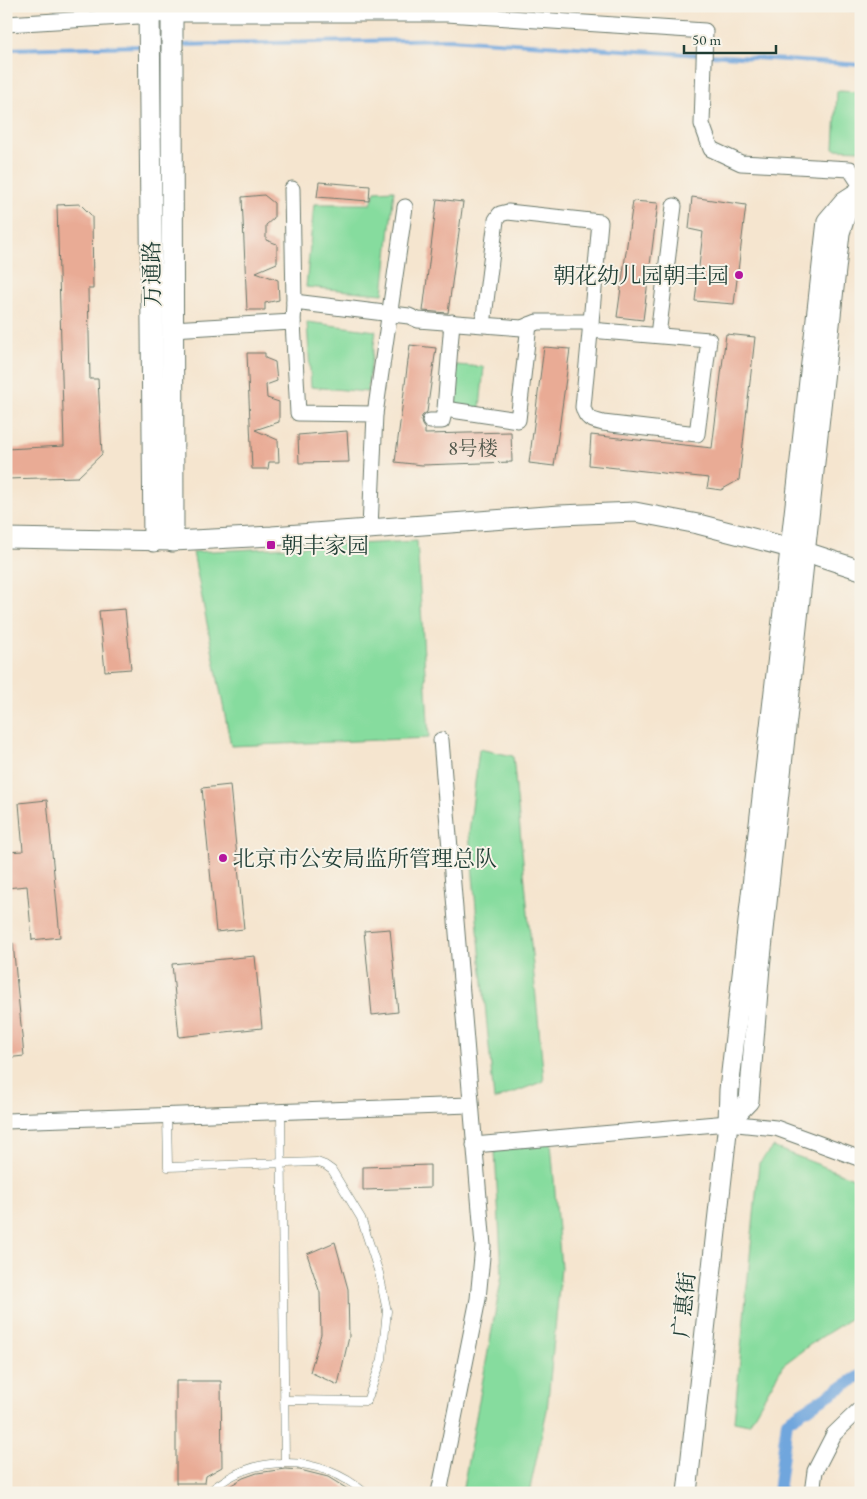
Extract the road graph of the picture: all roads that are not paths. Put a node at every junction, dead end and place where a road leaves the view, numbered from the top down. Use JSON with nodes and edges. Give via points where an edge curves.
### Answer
{"nodes":[{"id":1,"x":172,"y":10,"type":"edge"},
{"id":2,"x":149,"y":11,"type":"edge"},
{"id":3,"x":6,"y":24,"type":"edge"},
{"id":4,"x":861,"y":186,"type":"edge"},
{"id":5,"x":292,"y":189,"type":"dead end"},
{"id":6,"x":861,"y":191,"type":"edge"},
{"id":7,"x":674,"y":206,"type":"dead end"},
{"id":8,"x":405,"y":207,"type":"dead end"},
{"id":9,"x":294,"y":302,"type":"junction"},
{"id":10,"x":390,"y":314,"type":"junction"},
{"id":11,"x":293,"y":322,"type":"junction"},
{"id":12,"x":452,"y":322,"type":"junction"},
{"id":13,"x":483,"y":324,"type":"junction"},
{"id":14,"x":529,"y":325,"type":"junction"},
{"id":15,"x":590,"y":326,"type":"junction"},
{"id":16,"x":172,"y":329,"type":"junction"},
{"id":17,"x":658,"y":335,"type":"junction"},
{"id":18,"x":445,"y":409,"type":"junction"},
{"id":19,"x":375,"y":414,"type":"junction"},
{"id":20,"x":430,"y":421,"type":"dead end"},
{"id":21,"x":370,"y":528,"type":"junction"},
{"id":22,"x":6,"y":538,"type":"edge"},
{"id":23,"x":163,"y":541,"type":"junction"},
{"id":24,"x":798,"y":550,"type":"junction"},
{"id":25,"x":861,"y":570,"type":"edge"},
{"id":26,"x":441,"y":740,"type":"dead end"},
{"id":27,"x":470,"y":1105,"type":"junction"},
{"id":28,"x":281,"y":1112,"type":"junction"},
{"id":29,"x":167,"y":1116,"type":"junction"},
{"id":30,"x":6,"y":1121,"type":"edge"},
{"id":31,"x":728,"y":1123,"type":"junction"},
{"id":32,"x":474,"y":1144,"type":"junction"},
{"id":33,"x":861,"y":1159,"type":"edge"},
{"id":34,"x":282,"y":1162,"type":"junction"},
{"id":35,"x":284,"y":1400,"type":"junction"},
{"id":36,"x":861,"y":1408,"type":"edge"},
{"id":37,"x":285,"y":1462,"type":"junction"},
{"id":38,"x":208,"y":1493,"type":"edge"},
{"id":39,"x":365,"y":1493,"type":"edge"},
{"id":40,"x":439,"y":1493,"type":"edge"},
{"id":41,"x":687,"y":1493,"type":"edge"},
{"id":42,"x":812,"y":1493,"type":"edge"}],
"edges":[{"from":1,"to":2,"type":"street"},
{"from":1,"to":4,"type":"street","via":[[448,14],[705,30],[702,124],[710,149],[741,163],[850,169]]},
{"from":1,"to":16,"type":"main road","name":"万通路"},
{"from":2,"to":3,"type":"street"},
{"from":2,"to":23,"type":"main road","name":"万通路"},
{"from":5,"to":9,"type":"street"},
{"from":6,"to":24,"type":"street","via":[[846,214],[840,233],[806,537]]},
{"from":7,"to":17,"type":"street"},
{"from":8,"to":10,"type":"street"},
{"from":9,"to":10,"type":"street"},
{"from":9,"to":11,"type":"street"},
{"from":10,"to":12,"type":"street"},
{"from":10,"to":19,"type":"street"},
{"from":11,"to":16,"type":"street"},
{"from":11,"to":19,"type":"street","via":[[298,413]]},
{"from":12,"to":13,"type":"street"},
{"from":12,"to":18,"type":"street"},
{"from":13,"to":14,"type":"street","via":[[522,328]]},
{"from":13,"to":15,"type":"street","via":[[496,220],[500,214],[508,212],[600,222]]},
{"from":14,"to":15,"type":"street","via":[[537,322]]},
{"from":14,"to":18,"type":"street","via":[[518,420]]},
{"from":15,"to":17,"type":"street"},
{"from":15,"to":17,"type":"street","via":[[583,408],[589,420],[697,434],[709,340]]},
{"from":16,"to":23,"type":"main road","name":"万通路"},
{"from":18,"to":20,"type":"street","via":[[442,421]]},
{"from":19,"to":21,"type":"street"},
{"from":21,"to":23,"type":"street"},
{"from":21,"to":24,"type":"street","via":[[635,512],[698,524]]},
{"from":22,"to":23,"type":"street"},
{"from":24,"to":25,"type":"street"},
{"from":24,"to":31,"type":"street","via":[[749,1101]]},
{"from":26,"to":27,"type":"street"},
{"from":27,"to":28,"type":"street"},
{"from":27,"to":32,"type":"street"},
{"from":28,"to":29,"type":"street"},
{"from":28,"to":34,"type":"lane"},
{"from":29,"to":30,"type":"street"},
{"from":29,"to":34,"type":"lane","via":[[168,1167]]},
{"from":31,"to":32,"type":"street"},
{"from":31,"to":33,"type":"street","via":[[776,1128]]},
{"from":31,"to":41,"type":"street","name":"广惠街"},
{"from":32,"to":40,"type":"street","via":[[483,1246],[478,1299]]},
{"from":34,"to":35,"type":"lane"},
{"from":34,"to":35,"type":"lane","via":[[317,1162],[332,1170],[337,1177],[361,1218],[380,1273],[387,1311],[382,1359],[367,1402]]},
{"from":35,"to":37,"type":"lane"},
{"from":36,"to":42,"type":"street","via":[[834,1434],[815,1471]]},
{"from":37,"to":38,"type":"lane","via":[[240,1472]]},
{"from":37,"to":39,"type":"lane","via":[[308,1464],[330,1471]]}]}
